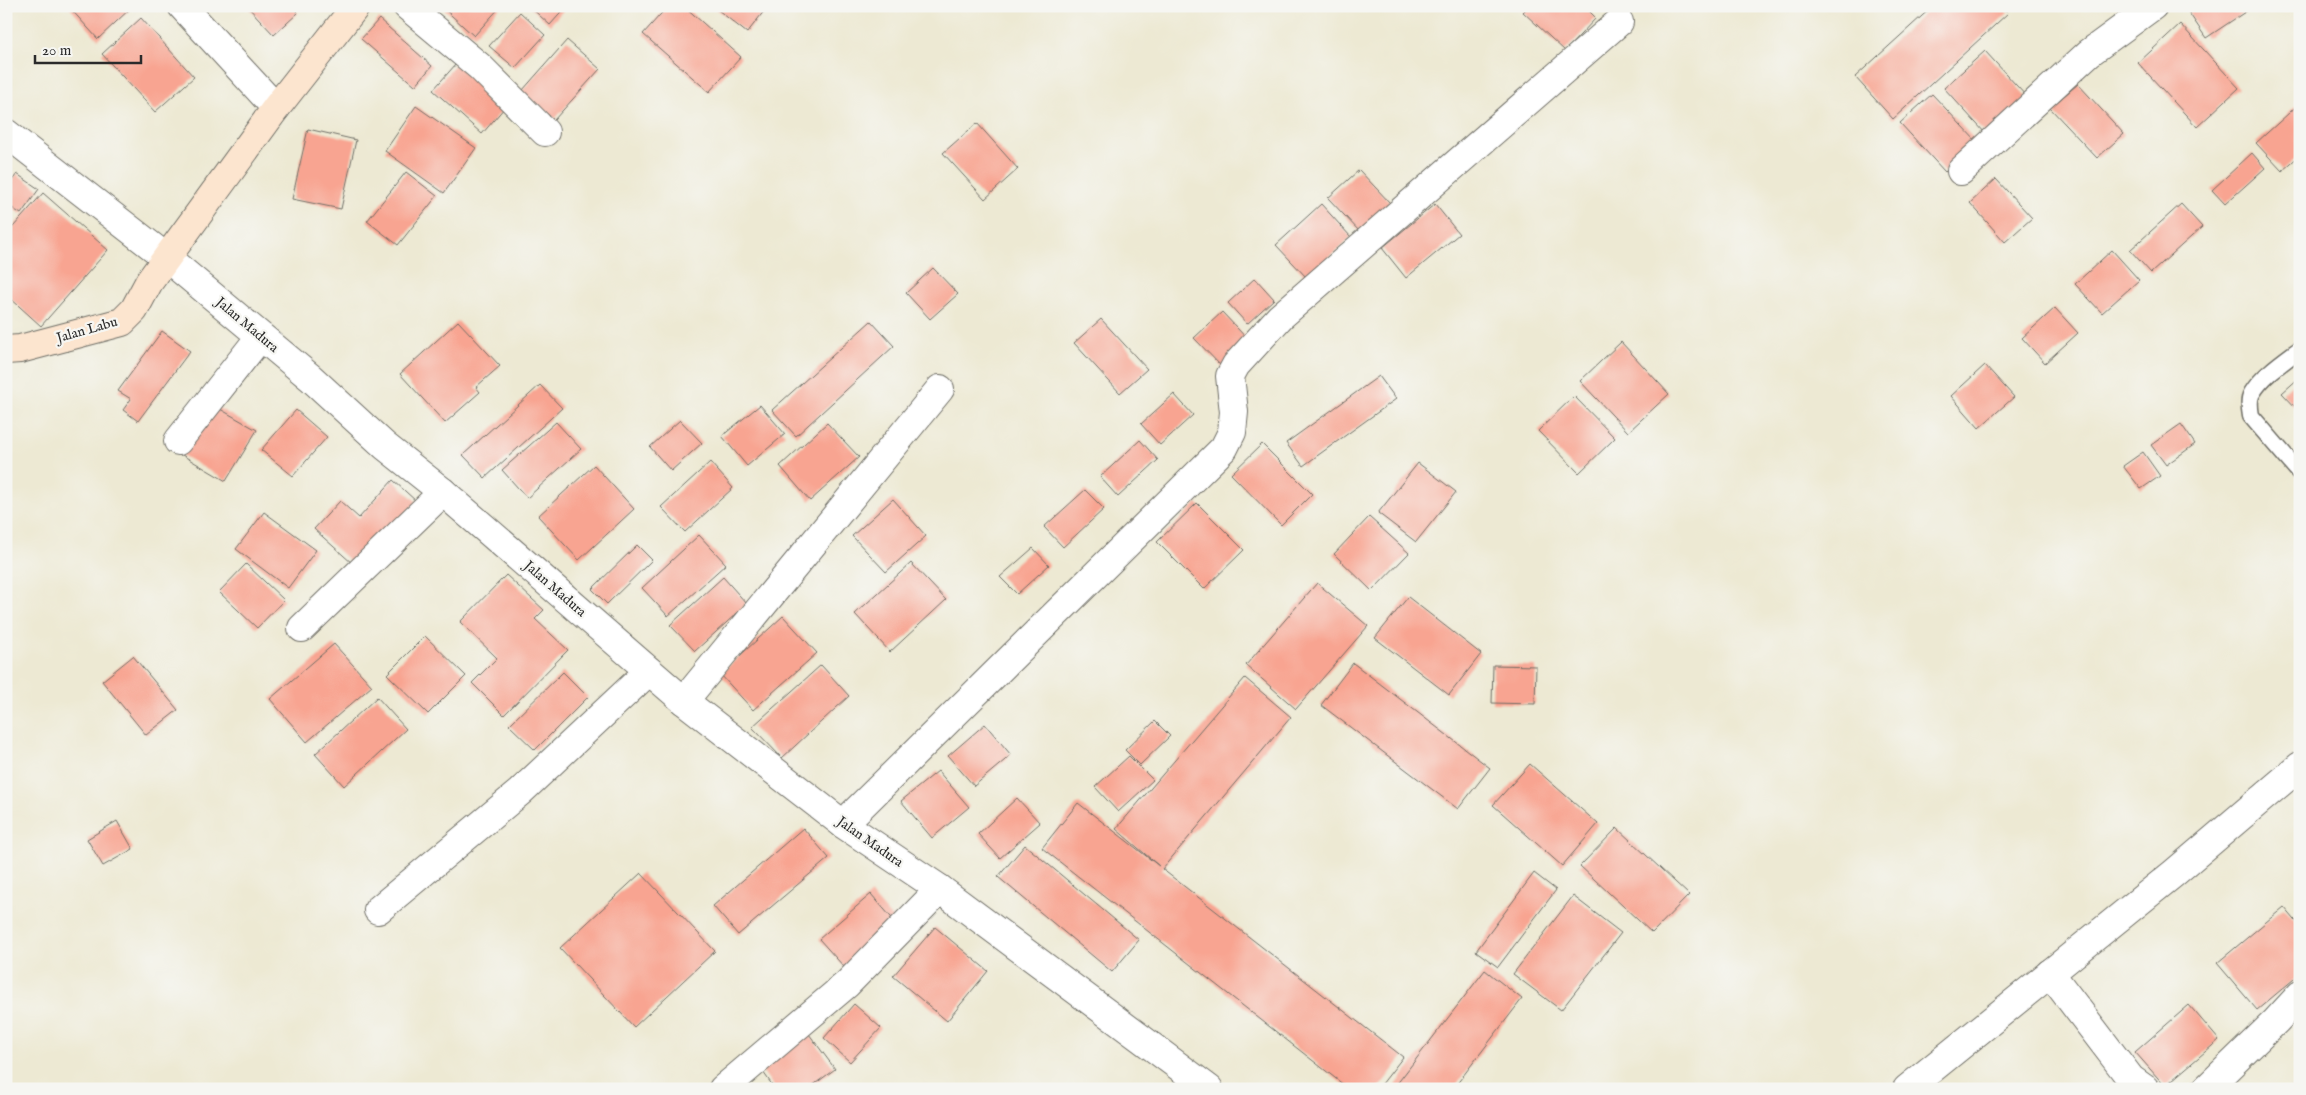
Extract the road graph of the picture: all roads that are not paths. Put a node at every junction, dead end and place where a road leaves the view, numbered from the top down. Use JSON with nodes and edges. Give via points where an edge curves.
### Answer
{"nodes":[{"id":1,"x":182,"y":6,"type":"edge"},
{"id":2,"x":356,"y":6,"type":"edge"},
{"id":3,"x":407,"y":6,"type":"edge"},
{"id":4,"x":2153,"y":6,"type":"edge"},
{"id":5,"x":1619,"y":22,"type":"dead end"},
{"id":6,"x":276,"y":108,"type":"junction"},
{"id":7,"x":545,"y":132,"type":"dead end"},
{"id":8,"x":6,"y":133,"type":"edge"},
{"id":9,"x":1962,"y":171,"type":"dead end"},
{"id":10,"x":168,"y":258,"type":"junction"},
{"id":11,"x":260,"y":337,"type":"junction"},
{"id":12,"x":2300,"y":349,"type":"edge"},
{"id":13,"x":6,"y":350,"type":"edge"},
{"id":14,"x":940,"y":388,"type":"dead end"},
{"id":15,"x":178,"y":441,"type":"dead end"},
{"id":16,"x":2300,"y":473,"type":"edge"},
{"id":17,"x":443,"y":492,"type":"junction"},
{"id":18,"x":302,"y":628,"type":"dead end"},
{"id":19,"x":649,"y":671,"type":"junction"},
{"id":20,"x":684,"y":701,"type":"junction"},
{"id":21,"x":2300,"y":766,"type":"edge"},
{"id":22,"x":844,"y":824,"type":"junction"},
{"id":23,"x":940,"y":890,"type":"junction"},
{"id":24,"x":378,"y":910,"type":"dead end"},
{"id":25,"x":2050,"y":973,"type":"junction"},
{"id":26,"x":2300,"y":994,"type":"edge"},
{"id":27,"x":723,"y":1089,"type":"edge"},
{"id":28,"x":1209,"y":1089,"type":"edge"},
{"id":29,"x":1906,"y":1089,"type":"edge"},
{"id":30,"x":2145,"y":1089,"type":"edge"},
{"id":31,"x":2206,"y":1089,"type":"edge"}],
"edges":[{"from":1,"to":6,"type":"street"},
{"from":2,"to":6,"type":"street"},
{"from":3,"to":7,"type":"street","via":[[480,67]]},
{"from":4,"to":9,"type":"street","via":[[2088,53]]},
{"from":5,"to":22,"type":"street","via":[[1280,317],[1236,365],[1230,376],[1234,412],[1232,432],[1224,448]]},
{"from":6,"to":10,"type":"street"},
{"from":8,"to":10,"type":"street","name":"Jalan Madura"},
{"from":10,"to":11,"type":"street","name":"Jalan Madura"},
{"from":10,"to":13,"type":"street","name":"Jalan Labu","via":[[149,282],[134,310],[122,322]]},
{"from":11,"to":15,"type":"street"},
{"from":11,"to":17,"type":"street","name":"Jalan Madura"},
{"from":12,"to":16,"type":"lane","via":[[2267,376],[2252,394],[2250,405],[2251,416]]},
{"from":14,"to":20,"type":"street"},
{"from":17,"to":18,"type":"street"},
{"from":17,"to":19,"type":"street","name":"Jalan Madura"},
{"from":19,"to":20,"type":"street","name":"Jalan Madura"},
{"from":19,"to":24,"type":"street","via":[[520,792]]},
{"from":20,"to":22,"type":"street","name":"Jalan Madura"},
{"from":21,"to":25,"type":"street"},
{"from":22,"to":23,"type":"street","name":"Jalan Madura"},
{"from":23,"to":27,"type":"street","via":[[847,984]]},
{"from":23,"to":28,"type":"street","name":"Jalan Madura"},
{"from":25,"to":29,"type":"street"},
{"from":25,"to":30,"type":"street","via":[[2130,1079]]},
{"from":26,"to":31,"type":"street"}]}
